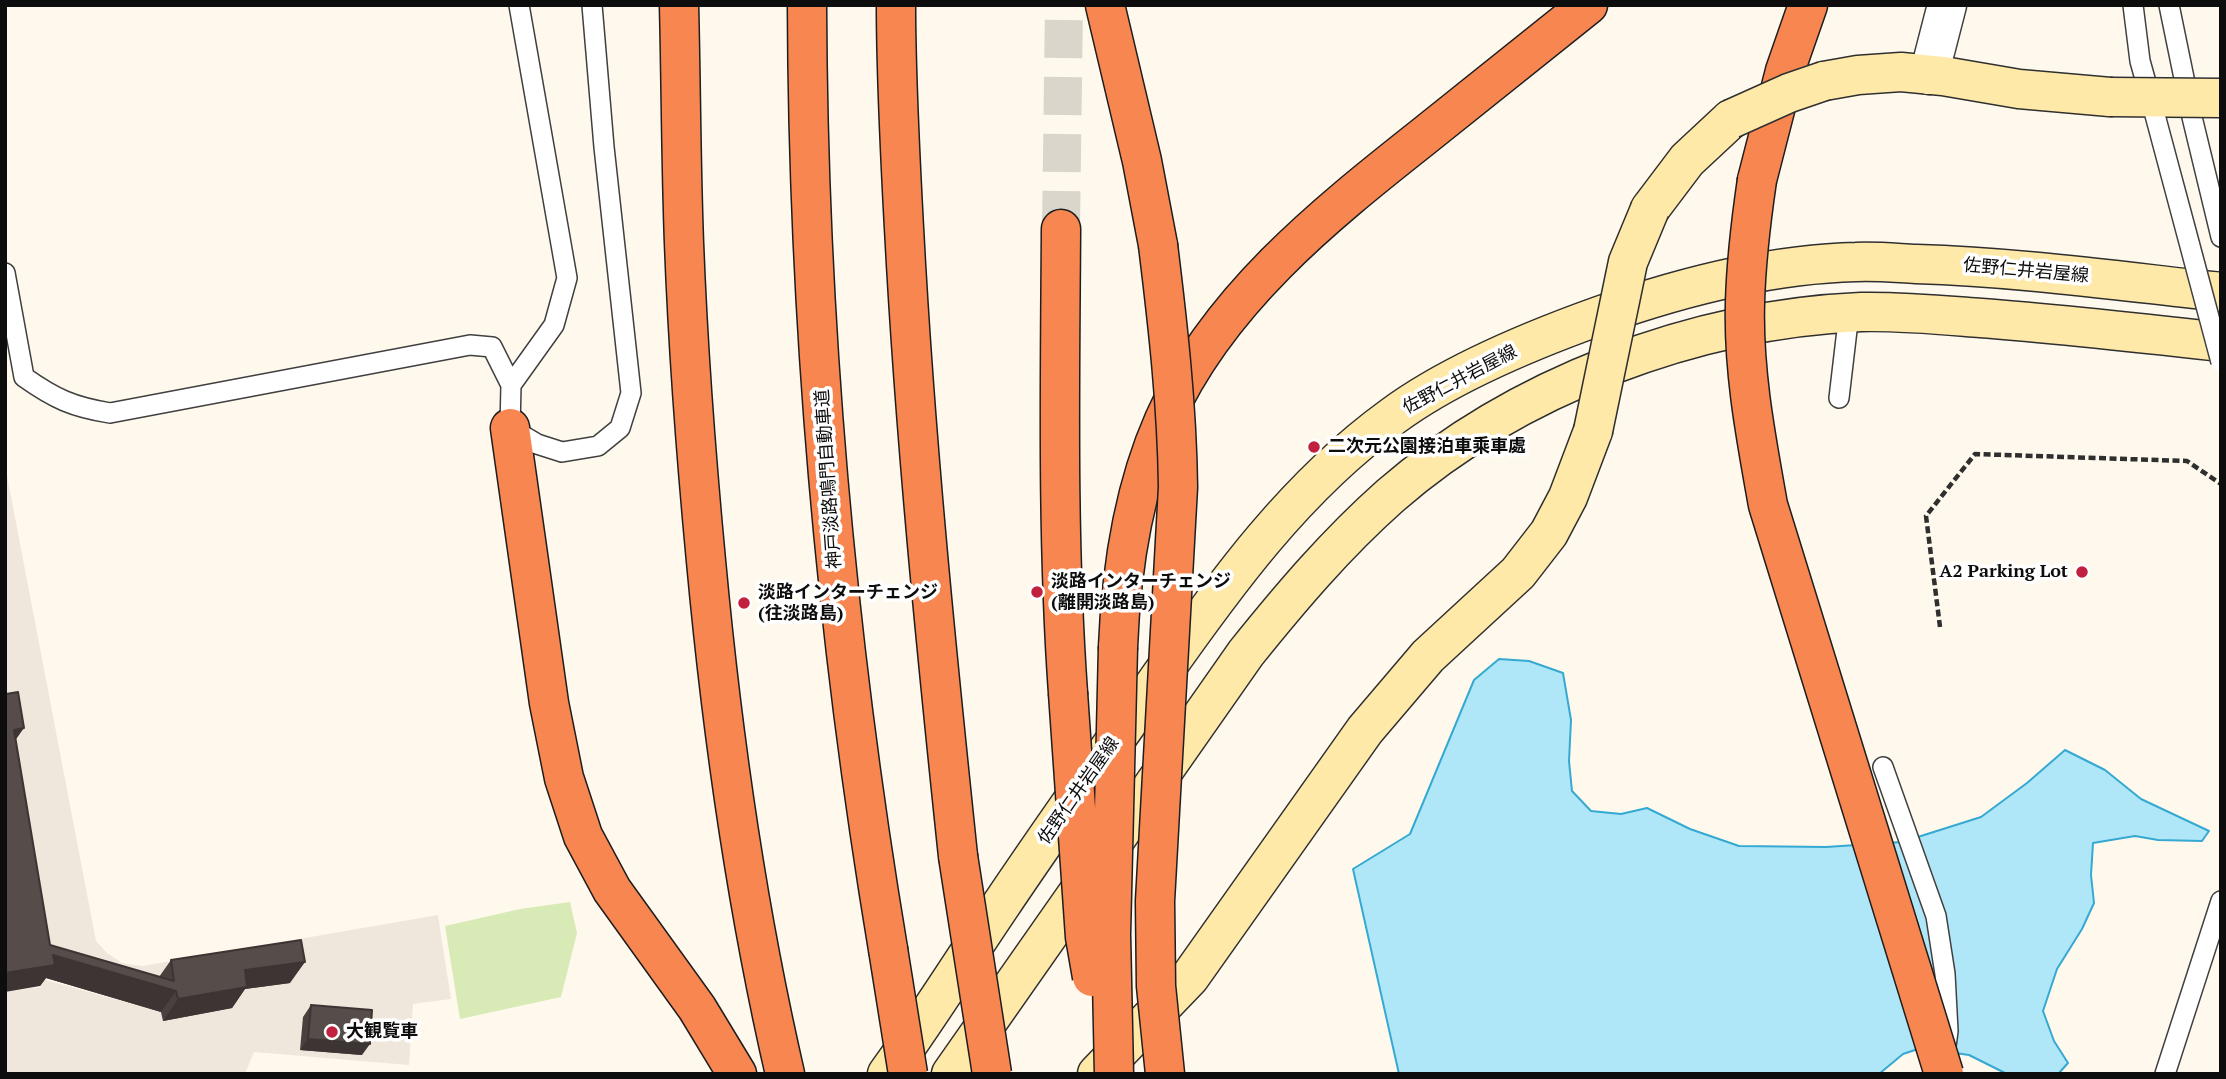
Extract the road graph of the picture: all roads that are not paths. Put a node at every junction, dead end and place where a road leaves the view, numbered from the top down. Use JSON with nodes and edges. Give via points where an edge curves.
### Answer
{"nodes":[{"id":1,"x":519,"y":5,"type":"edge"},
{"id":2,"x":592,"y":5,"type":"edge"},
{"id":3,"x":679,"y":5,"type":"edge"},
{"id":4,"x":807,"y":5,"type":"edge"},
{"id":5,"x":896,"y":5,"type":"edge"},
{"id":6,"x":1105,"y":5,"type":"edge"},
{"id":7,"x":1588,"y":5,"type":"edge"},
{"id":8,"x":1808,"y":5,"type":"edge"},
{"id":9,"x":1947,"y":5,"type":"edge"},
{"id":10,"x":2133,"y":5,"type":"edge"},
{"id":11,"x":2169,"y":5,"type":"edge"},
{"id":12,"x":1929,"y":75,"type":"junction"},
{"id":13,"x":2206,"y":108,"type":"edge"},
{"id":14,"x":1061,"y":229,"type":"tunnel mouth"},
{"id":15,"x":2221,"y":237,"type":"edge"},
{"id":16,"x":5,"y":274,"type":"edge"},
{"id":17,"x":2221,"y":292,"type":"edge"},
{"id":18,"x":1849,"y":313,"type":"junction"},
{"id":19,"x":2221,"y":342,"type":"edge"},
{"id":20,"x":2221,"y":362,"type":"edge"},
{"id":21,"x":511,"y":385,"type":"junction"},
{"id":22,"x":1839,"y":398,"type":"dead end"},
{"id":23,"x":510,"y":428,"type":"junction"},
{"id":24,"x":1883,"y":767,"type":"dead end"},
{"id":25,"x":2221,"y":901,"type":"edge"},
{"id":26,"x":737,"y":1074,"type":"edge"},
{"id":27,"x":785,"y":1074,"type":"edge"},
{"id":28,"x":887,"y":1074,"type":"edge"},
{"id":29,"x":908,"y":1074,"type":"edge"},
{"id":30,"x":951,"y":1074,"type":"edge"},
{"id":31,"x":992,"y":1074,"type":"edge"},
{"id":32,"x":1097,"y":1074,"type":"edge"},
{"id":33,"x":1107,"y":1074,"type":"edge"},
{"id":34,"x":1114,"y":1074,"type":"edge"},
{"id":35,"x":1165,"y":1074,"type":"edge"},
{"id":36,"x":1942,"y":1074,"type":"edge"},
{"id":37,"x":2165,"y":1074,"type":"edge"}],
"edges":[{"from":1,"to":21,"type":"lane","via":[[567,278],[554,325]]},
{"from":2,"to":23,"type":"lane","via":[[631,393],[620,428],[598,446],[562,452]]},
{"from":3,"to":27,"type":"highway","via":[[691,383],[715,652],[749,898]]},
{"from":4,"to":29,"type":"highway","name":"神戸淡路鳴門自動車道","bridge":true,"via":[[817,314],[838,586],[870,844]]},
{"from":5,"to":31,"type":"highway","bridge":true,"via":[[909,314],[928,568],[958,856]]},
{"from":6,"to":35,"type":"highway","bridge":true,"via":[[1158,245],[1178,437],[1155,901],[1156,986]]},
{"from":7,"to":34,"type":"highway","bridge":true,"via":[[1360,187],[1274,266],[1225,321],[1164,420],[1147,469],[1126,563],[1118,648],[1111,934]]},
{"from":8,"to":36,"type":"highway","bridge":true,"via":[[1785,71],[1757,180],[1746,280],[1746,356],[1754,430],[1768,505]]},
{"from":9,"to":12,"type":"street"},
{"from":10,"to":20,"type":"lane","bridge":true,"via":[[2140,61]]},
{"from":11,"to":13,"type":"lane"},
{"from":12,"to":13,"type":"main road","bridge":true},
{"from":12,"to":32,"type":"main road","bridge":true,"via":[[1858,75],[1789,93],[1731,119],[1687,160],[1650,209],[1628,262],[1593,431],[1549,533],[1518,573],[1428,656],[1374,720],[1189,977]]},
{"from":13,"to":15,"type":"lane"},
{"from":14,"to":33,"type":"highway","bridge":true,"via":[[1064,643],[1085,937]]},
{"from":16,"to":21,"type":"lane","via":[[24,377],[79,408],[110,413],[470,345],[492,347]]},
{"from":17,"to":28,"type":"main road","name":"佐野仁井岩屋線","via":[[1961,265],[1856,262],[1788,269],[1645,300],[1567,328],[1448,382],[1395,414],[1345,455],[1300,496],[1253,553],[1050,832]]},
{"from":18,"to":19,"type":"main road","via":[[2008,320]]},
{"from":18,"to":22,"type":"lane"},
{"from":18,"to":30,"type":"main road","via":[[1714,333],[1643,353],[1504,415],[1392,495],[1298,589],[1246,653]]},
{"from":21,"to":23,"type":"lane"},
{"from":23,"to":26,"type":"highway","via":[[549,703],[564,778],[583,835],[612,890],[697,1008]]},
{"from":24,"to":36,"type":"lane","bridge":true,"via":[[1936,916],[1948,1031]]},
{"from":25,"to":37,"type":"lane"}]}
